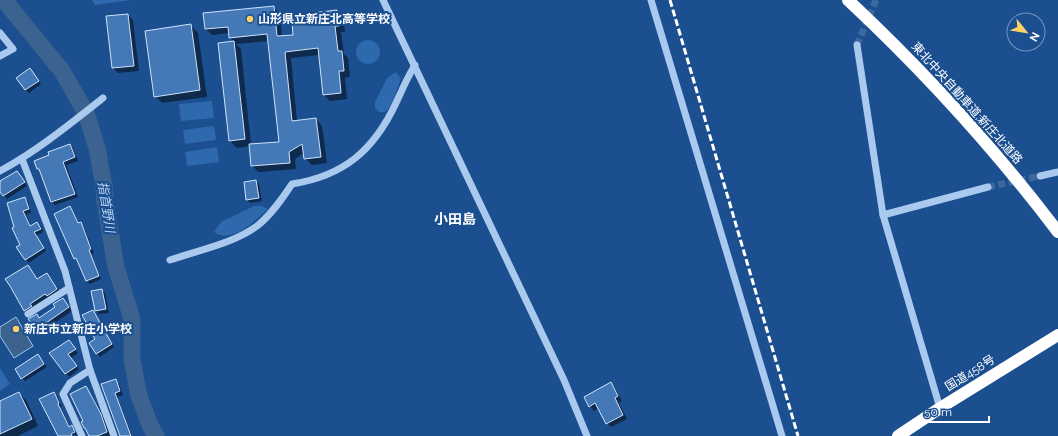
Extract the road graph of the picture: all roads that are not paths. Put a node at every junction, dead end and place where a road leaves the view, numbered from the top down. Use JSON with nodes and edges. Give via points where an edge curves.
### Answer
{"nodes":[{"id":1,"x":383,"y":0,"type":"edge"},
{"id":2,"x":651,"y":0,"type":"edge"},
{"id":3,"x":848,"y":0,"type":"edge"},
{"id":4,"x":0,"y":33,"type":"edge"},
{"id":5,"x":857,"y":45,"type":"tunnel mouth"},
{"id":6,"x":0,"y":56,"type":"edge"},
{"id":7,"x":415,"y":65,"type":"junction"},
{"id":8,"x":103,"y":98,"type":"dead end"},
{"id":9,"x":22,"y":159,"type":"junction"},
{"id":10,"x":0,"y":172,"type":"edge"},
{"id":11,"x":1058,"y":172,"type":"edge"},
{"id":12,"x":1040,"y":176,"type":"tunnel mouth"},
{"id":13,"x":988,"y":188,"type":"tunnel mouth"},
{"id":14,"x":883,"y":215,"type":"junction"},
{"id":15,"x":1058,"y":232,"type":"edge"},
{"id":16,"x":170,"y":260,"type":"dead end"},
{"id":17,"x":70,"y":288,"type":"junction"},
{"id":18,"x":28,"y":314,"type":"dead end"},
{"id":19,"x":1058,"y":335,"type":"edge"},
{"id":20,"x":90,"y":370,"type":"junction"},
{"id":21,"x":940,"y":408,"type":"junction"},
{"id":22,"x":82,"y":436,"type":"edge"},
{"id":23,"x":114,"y":436,"type":"edge"},
{"id":24,"x":587,"y":436,"type":"edge"},
{"id":25,"x":782,"y":436,"type":"edge"},
{"id":26,"x":898,"y":436,"type":"edge"}],
"edges":[{"from":1,"to":7,"type":"street"},
{"from":2,"to":25,"type":"street"},
{"from":3,"to":15,"type":"highway","name":"東北中央自動車道;新庄北道路","via":[[933,84],[1001,161]]},
{"from":4,"to":6,"type":"street","via":[[13,49]]},
{"from":5,"to":14,"type":"street"},
{"from":7,"to":16,"type":"street","via":[[403,85],[396,104],[365,151],[327,175],[292,184],[271,212],[244,234]]},
{"from":7,"to":24,"type":"street","via":[[564,380]]},
{"from":8,"to":9,"type":"street"},
{"from":9,"to":10,"type":"street"},
{"from":9,"to":17,"type":"street"},
{"from":11,"to":12,"type":"street"},
{"from":13,"to":14,"type":"street"},
{"from":14,"to":21,"type":"street"},
{"from":17,"to":18,"type":"street"},
{"from":17,"to":20,"type":"street"},
{"from":19,"to":21,"type":"highway","name":"国道458号"},
{"from":20,"to":22,"type":"street","via":[[70,383],[63,394]]},
{"from":20,"to":23,"type":"street"},
{"from":21,"to":26,"type":"highway","name":"国道458号"}]}
